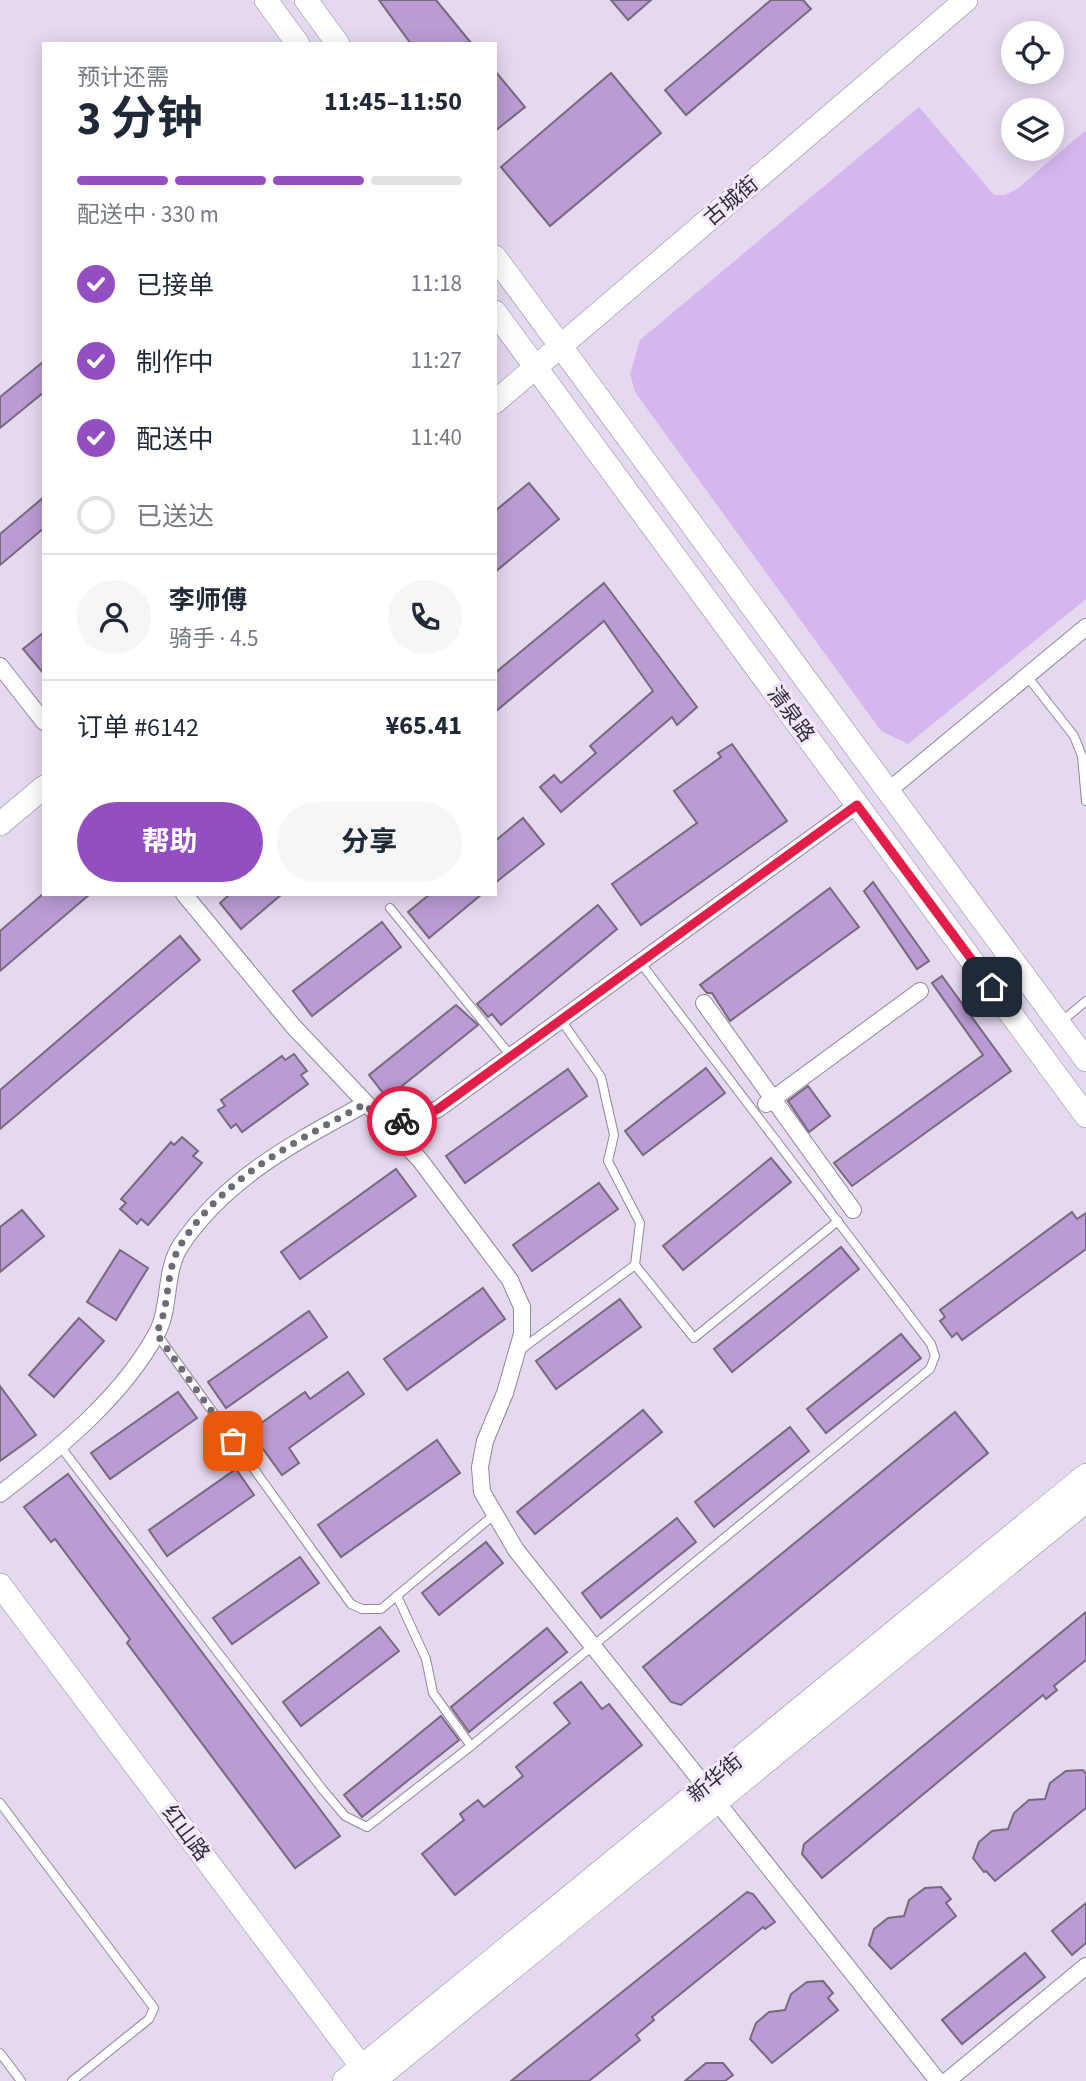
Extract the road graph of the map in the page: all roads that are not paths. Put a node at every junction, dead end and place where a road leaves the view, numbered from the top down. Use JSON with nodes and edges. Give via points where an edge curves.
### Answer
{"nodes":[{"id":1,"x":266,"y":0,"type":"edge"},
{"id":2,"x":306,"y":0,"type":"edge"},
{"id":3,"x":966,"y":0,"type":"edge"},
{"id":4,"x":297,"y":42,"type":"edge"},
{"id":5,"x":337,"y":42,"type":"edge"},
{"id":6,"x":497,"y":260,"type":"edge"},
{"id":7,"x":497,"y":315,"type":"edge"},
{"id":8,"x":561,"y":346,"type":"junction"},
{"id":9,"x":536,"y":367,"type":"junction"},
{"id":10,"x":497,"y":400,"type":"edge"},
{"id":11,"x":1086,"y":627,"type":"edge"},
{"id":12,"x":0,"y":666,"type":"edge"},
{"id":13,"x":1027,"y":676,"type":"junction"},
{"id":14,"x":42,"y":719,"type":"edge"},
{"id":15,"x":42,"y":789,"type":"edge"},
{"id":16,"x":888,"y":791,"type":"junction"},
{"id":17,"x":1086,"y":801,"type":"edge"},
{"id":18,"x":857,"y":805,"type":"junction"},
{"id":19,"x":0,"y":824,"type":"edge"},
{"id":20,"x":186,"y":896,"type":"edge"},
{"id":21,"x":390,"y":908,"type":"dead end"},
{"id":22,"x":640,"y":962,"type":"junction"},
{"id":23,"x":920,"y":991,"type":"dead end"},
{"id":24,"x":1086,"y":1001,"type":"edge"},
{"id":25,"x":704,"y":1003,"type":"dead end"},
{"id":26,"x":561,"y":1020,"type":"junction"},
{"id":27,"x":1059,"y":1023,"type":"junction"},
{"id":28,"x":511,"y":1056,"type":"junction"},
{"id":29,"x":1086,"y":1060,"type":"edge"},
{"id":30,"x":769,"y":1102,"type":"junction"},
{"id":31,"x":365,"y":1104,"type":"junction"},
{"id":32,"x":1086,"y":1116,"type":"edge"},
{"id":33,"x":378,"y":1118,"type":"junction"},
{"id":34,"x":853,"y":1210,"type":"dead end"},
{"id":35,"x":838,"y":1221,"type":"junction"},
{"id":36,"x":635,"y":1265,"type":"junction"},
{"id":37,"x":156,"y":1333,"type":"junction"},
{"id":38,"x":517,"y":1352,"type":"junction"},
{"id":39,"x":60,"y":1446,"type":"junction"},
{"id":40,"x":1086,"y":1475,"type":"edge"},
{"id":41,"x":0,"y":1494,"type":"edge"},
{"id":42,"x":1086,"y":1501,"type":"edge"},
{"id":43,"x":495,"y":1514,"type":"junction"},
{"id":44,"x":0,"y":1585,"type":"edge"},
{"id":45,"x":397,"y":1596,"type":"junction"},
{"id":46,"x":591,"y":1646,"type":"junction"},
{"id":47,"x":471,"y":1746,"type":"junction"},
{"id":48,"x":711,"y":1794,"type":"junction"},
{"id":49,"x":0,"y":1803,"type":"edge"},
{"id":50,"x":1086,"y":1966,"type":"edge"},
{"id":51,"x":0,"y":2053,"type":"edge"},
{"id":52,"x":363,"y":2077,"type":"edge"},
{"id":53,"x":21,"y":2081,"type":"edge"},
{"id":54,"x":72,"y":2081,"type":"edge"},
{"id":55,"x":938,"y":2081,"type":"edge"},
{"id":56,"x":947,"y":2081,"type":"edge"}],
"edges":[{"from":1,"to":4,"type":"street"},
{"from":2,"to":5,"type":"street"},
{"from":3,"to":8,"type":"street","name":"古城街"},
{"from":6,"to":8,"type":"street","name":"清泉路"},
{"from":7,"to":9,"type":"street","name":"清泉路"},
{"from":8,"to":9,"type":"street","name":"古城街"},
{"from":8,"to":16,"type":"street","name":"清泉路"},
{"from":9,"to":10,"type":"street","name":"古城街"},
{"from":9,"to":18,"type":"street","name":"清泉路"},
{"from":11,"to":13,"type":"street"},
{"from":12,"to":14,"type":"street"},
{"from":13,"to":16,"type":"street"},
{"from":13,"to":17,"type":"lane","via":[[1074,736],[1082,756]]},
{"from":15,"to":19,"type":"street"},
{"from":16,"to":27,"type":"street","name":"清泉路"},
{"from":18,"to":22,"type":"street"},
{"from":18,"to":32,"type":"street","name":"清泉路"},
{"from":20,"to":31,"type":"street","via":[[293,1026]]},
{"from":21,"to":28,"type":"lane"},
{"from":22,"to":26,"type":"street"},
{"from":22,"to":35,"type":"lane"},
{"from":23,"to":30,"type":"street"},
{"from":24,"to":27,"type":"lane"},
{"from":25,"to":30,"type":"street"},
{"from":26,"to":28,"type":"street"},
{"from":26,"to":36,"type":"lane","via":[[601,1077],[614,1135],[608,1161],[639,1223]]},
{"from":27,"to":29,"type":"street","name":"清泉路"},
{"from":28,"to":33,"type":"street","via":[[422,1117],[398,1122]]},
{"from":30,"to":34,"type":"street"},
{"from":31,"to":33,"type":"street"},
{"from":31,"to":37,"type":"street","via":[[280,1150],[215,1204],[180,1246]]},
{"from":33,"to":38,"type":"street","via":[[420,1160],[510,1280],[522,1307],[523,1334]]},
{"from":35,"to":36,"type":"lane","via":[[694,1338]]},
{"from":35,"to":46,"type":"lane","via":[[932,1344],[935,1356],[930,1369]]},
{"from":36,"to":38,"type":"lane"},
{"from":37,"to":39,"type":"street","via":[[98,1411]]},
{"from":37,"to":45,"type":"lane","via":[[340,1592],[351,1604],[375,1611]]},
{"from":38,"to":43,"type":"street","via":[[480,1467],[482,1492]]},
{"from":39,"to":41,"type":"street"},
{"from":39,"to":47,"type":"lane","via":[[345,1816],[367,1827],[375,1824]]},
{"from":40,"to":48,"type":"street","name":"新华街"},
{"from":42,"to":48,"type":"street","name":"新华街"},
{"from":43,"to":45,"type":"lane"},
{"from":43,"to":46,"type":"street","via":[[516,1550]]},
{"from":44,"to":52,"type":"street","name":"红山路"},
{"from":45,"to":47,"type":"lane","via":[[426,1659],[433,1693]]},
{"from":46,"to":47,"type":"lane"},
{"from":46,"to":48,"type":"street"},
{"from":48,"to":52,"type":"street","name":"新华街"},
{"from":48,"to":55,"type":"street"},
{"from":49,"to":54,"type":"lane","via":[[154,2008],[149,2019]]},
{"from":50,"to":56,"type":"street"},
{"from":51,"to":53,"type":"lane"}]}
